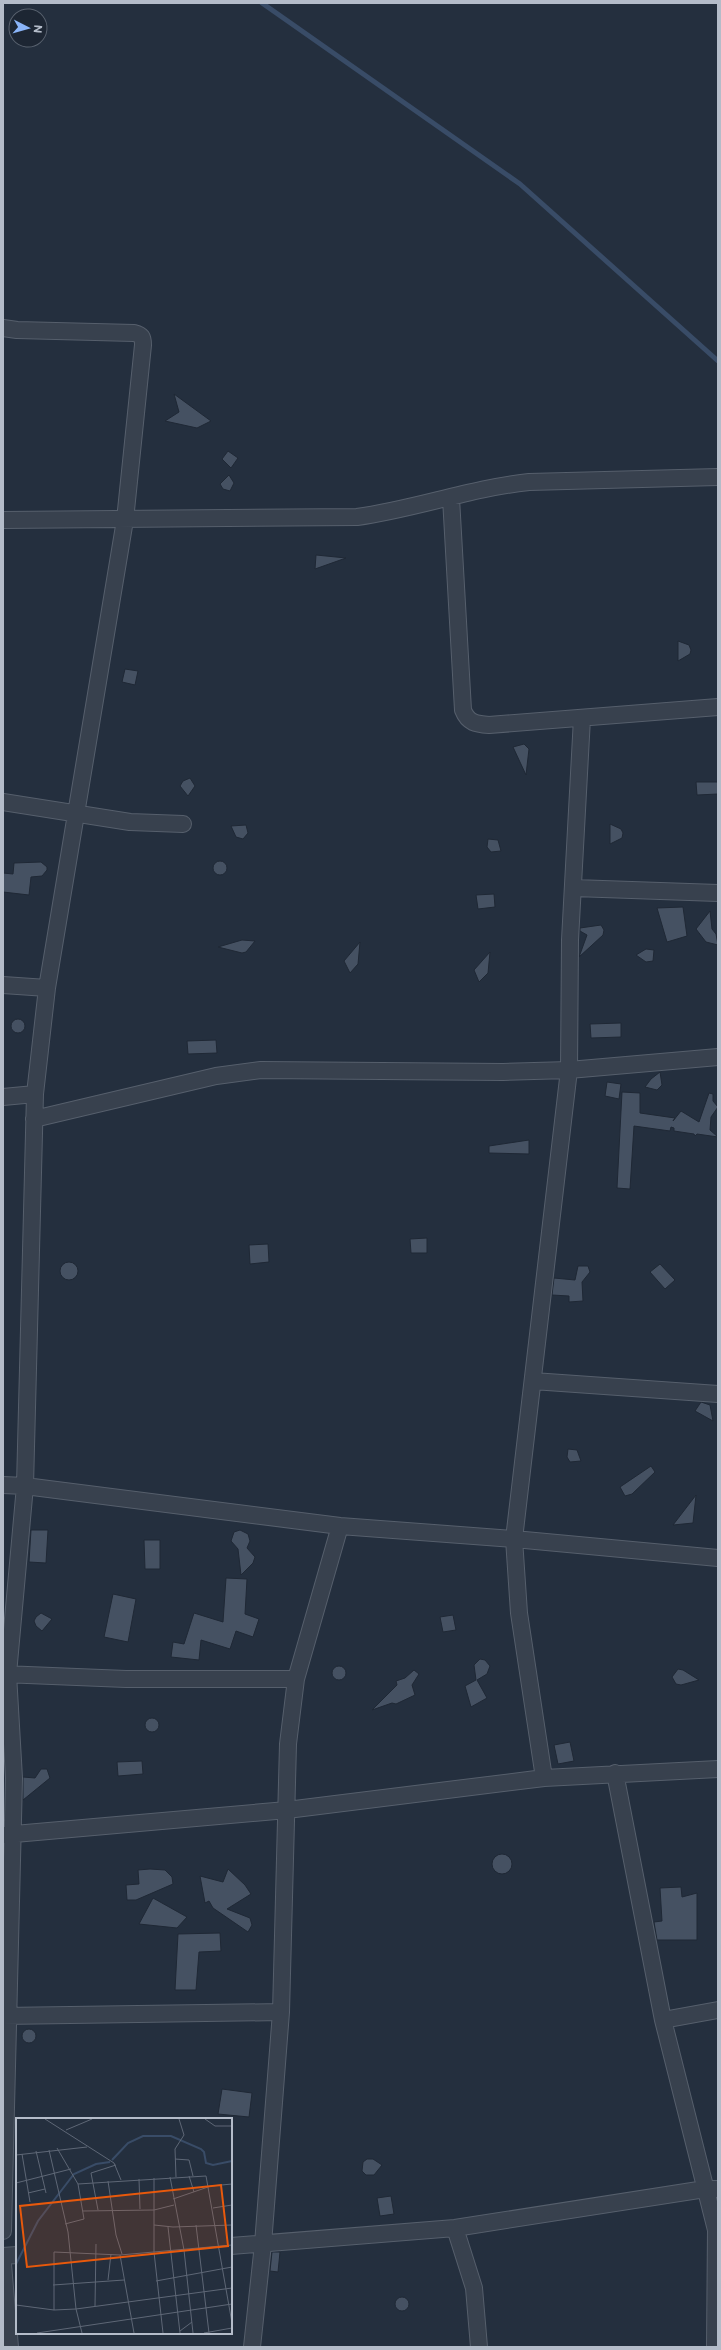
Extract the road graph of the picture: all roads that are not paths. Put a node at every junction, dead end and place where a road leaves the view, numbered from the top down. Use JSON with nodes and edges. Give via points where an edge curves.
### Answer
{"nodes":[{"id":1,"x":3,"y":328,"type":"edge"},
{"id":2,"x":718,"y":477,"type":"edge"},
{"id":3,"x":451,"y":498,"type":"junction"},
{"id":4,"x":3,"y":520,"type":"edge"},
{"id":5,"x":125,"y":520,"type":"junction"},
{"id":6,"x":718,"y":707,"type":"edge"},
{"id":7,"x":582,"y":718,"type":"junction"},
{"id":8,"x":3,"y":802,"type":"edge"},
{"id":9,"x":77,"y":814,"type":"junction"},
{"id":10,"x":184,"y":824,"type":"dead end"},
{"id":11,"x":574,"y":888,"type":"junction"},
{"id":12,"x":718,"y":893,"type":"edge"},
{"id":13,"x":3,"y":985,"type":"edge"},
{"id":14,"x":47,"y":988,"type":"junction"},
{"id":15,"x":718,"y":1057,"type":"edge"},
{"id":16,"x":569,"y":1070,"type":"junction"},
{"id":17,"x":35,"y":1094,"type":"junction"},
{"id":18,"x":3,"y":1097,"type":"edge"},
{"id":19,"x":34,"y":1118,"type":"junction"},
{"id":20,"x":533,"y":1382,"type":"junction"},
{"id":21,"x":718,"y":1394,"type":"edge"},
{"id":22,"x":3,"y":1485,"type":"edge"},
{"id":23,"x":25,"y":1486,"type":"junction"},
{"id":24,"x":340,"y":1526,"type":"junction"},
{"id":25,"x":514,"y":1539,"type":"junction"},
{"id":26,"x":718,"y":1558,"type":"edge"},
{"id":27,"x":6,"y":1674,"type":"edge"},
{"id":28,"x":296,"y":1679,"type":"junction"},
{"id":29,"x":718,"y":1769,"type":"edge"},
{"id":30,"x":615,"y":1773,"type":"junction"},
{"id":31,"x":544,"y":1778,"type":"junction"},
{"id":32,"x":287,"y":1810,"type":"junction"},
{"id":33,"x":7,"y":1835,"type":"edge"},
{"id":34,"x":718,"y":2010,"type":"edge"},
{"id":35,"x":281,"y":2012,"type":"junction"},
{"id":36,"x":6,"y":2016,"type":"edge"},
{"id":37,"x":663,"y":2020,"type":"junction"},
{"id":38,"x":712,"y":2189,"type":"edge"},
{"id":39,"x":455,"y":2228,"type":"junction"},
{"id":40,"x":3,"y":2231,"type":"edge"},
{"id":41,"x":263,"y":2244,"type":"junction"},
{"id":42,"x":232,"y":2246,"type":"edge"},
{"id":43,"x":16,"y":2255,"type":"edge"},
{"id":44,"x":3,"y":2256,"type":"edge"},
{"id":45,"x":3,"y":2264,"type":"edge"},
{"id":46,"x":10,"y":2347,"type":"edge"},
{"id":47,"x":252,"y":2347,"type":"edge"},
{"id":48,"x":479,"y":2347,"type":"edge"},
{"id":49,"x":715,"y":2347,"type":"edge"}],
"edges":[{"from":1,"to":5,"type":"street","via":[[134,333],[140,334],[143,338]]},
{"from":2,"to":3,"type":"street","via":[[529,482],[500,485]]},
{"from":3,"to":5,"type":"street","via":[[398,511],[358,517]]},
{"from":3,"to":7,"type":"street","via":[[463,710],[466,718],[472,722],[489,725]]},
{"from":4,"to":5,"type":"street"},
{"from":5,"to":9,"type":"street"},
{"from":6,"to":7,"type":"street"},
{"from":7,"to":11,"type":"street"},
{"from":8,"to":9,"type":"street"},
{"from":9,"to":10,"type":"street","via":[[130,822]]},
{"from":9,"to":14,"type":"street"},
{"from":11,"to":12,"type":"street"},
{"from":11,"to":16,"type":"street","via":[[570,940]]},
{"from":13,"to":14,"type":"street"},
{"from":14,"to":17,"type":"street"},
{"from":15,"to":16,"type":"street"},
{"from":16,"to":19,"type":"street","via":[[261,1070],[216,1076]]},
{"from":16,"to":20,"type":"street"},
{"from":17,"to":18,"type":"street"},
{"from":17,"to":19,"type":"street"},
{"from":19,"to":23,"type":"street"},
{"from":20,"to":21,"type":"street"},
{"from":20,"to":25,"type":"street"},
{"from":22,"to":23,"type":"street"},
{"from":23,"to":24,"type":"street"},
{"from":23,"to":27,"type":"street"},
{"from":24,"to":25,"type":"street"},
{"from":24,"to":28,"type":"street"},
{"from":25,"to":26,"type":"street"},
{"from":25,"to":31,"type":"street","via":[[519,1613]]},
{"from":27,"to":28,"type":"street","via":[[126,1679]]},
{"from":27,"to":33,"type":"street","via":[[14,1778]]},
{"from":28,"to":32,"type":"street","via":[[288,1744]]},
{"from":29,"to":30,"type":"street"},
{"from":30,"to":31,"type":"street"},
{"from":30,"to":37,"type":"street"},
{"from":31,"to":32,"type":"street"},
{"from":32,"to":33,"type":"street"},
{"from":32,"to":35,"type":"street"},
{"from":33,"to":36,"type":"street"},
{"from":34,"to":37,"type":"street"},
{"from":35,"to":36,"type":"street"},
{"from":35,"to":41,"type":"street"},
{"from":36,"to":40,"type":"street"},
{"from":37,"to":38,"type":"street"},
{"from":38,"to":39,"type":"street"},
{"from":38,"to":49,"type":"street","via":[[716,2230]]},
{"from":39,"to":41,"type":"street"},
{"from":39,"to":48,"type":"street","via":[[474,2288]]},
{"from":41,"to":42,"type":"street"},
{"from":41,"to":47,"type":"street"},
{"from":43,"to":44,"type":"street"},
{"from":45,"to":46,"type":"street"}]}
